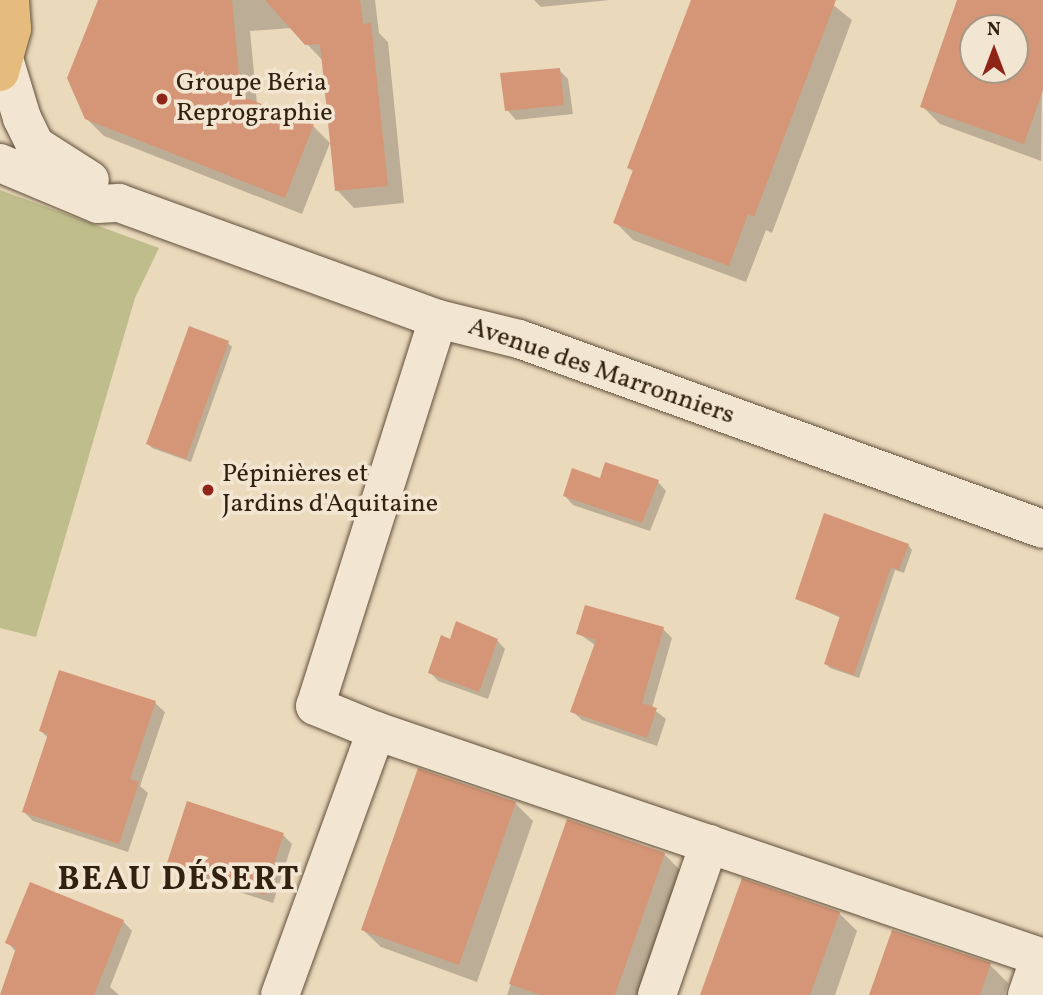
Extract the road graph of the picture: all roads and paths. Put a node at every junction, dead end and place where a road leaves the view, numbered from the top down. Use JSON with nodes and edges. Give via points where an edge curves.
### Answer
{"nodes":[{"id":1,"x":11,"y":33,"type":"edge"},
{"id":2,"x":0,"y":163,"type":"edge"},
{"id":3,"x":119,"y":203,"type":"junction"},
{"id":4,"x":438,"y":319,"type":"junction"},
{"id":5,"x":1043,"y":529,"type":"edge"},
{"id":6,"x":376,"y":732,"type":"junction"},
{"id":7,"x":709,"y":844,"type":"junction"},
{"id":8,"x":1041,"y":957,"type":"edge"},
{"id":9,"x":280,"y":995,"type":"edge"},
{"id":10,"x":657,"y":995,"type":"edge"},
{"id":11,"x":1027,"y":995,"type":"edge"}],
"edges":[{"from":1,"to":3,"type":"street","name":"Avenue des Marronniers","via":[[22,118],[35,145],[104,188]]},
{"from":2,"to":3,"type":"street","name":"Avenue des Marronniers","via":[[98,204]]},
{"from":3,"to":4,"type":"street","name":"Avenue des Marronniers"},
{"from":4,"to":5,"type":"street","name":"Avenue des Marronniers","via":[[519,339]]},
{"from":4,"to":6,"type":"street","via":[[316,706]]},
{"from":6,"to":7,"type":"street"},
{"from":6,"to":9,"type":"street"},
{"from":7,"to":8,"type":"street"},
{"from":7,"to":10,"type":"street"},
{"from":8,"to":11,"type":"street"}]}
